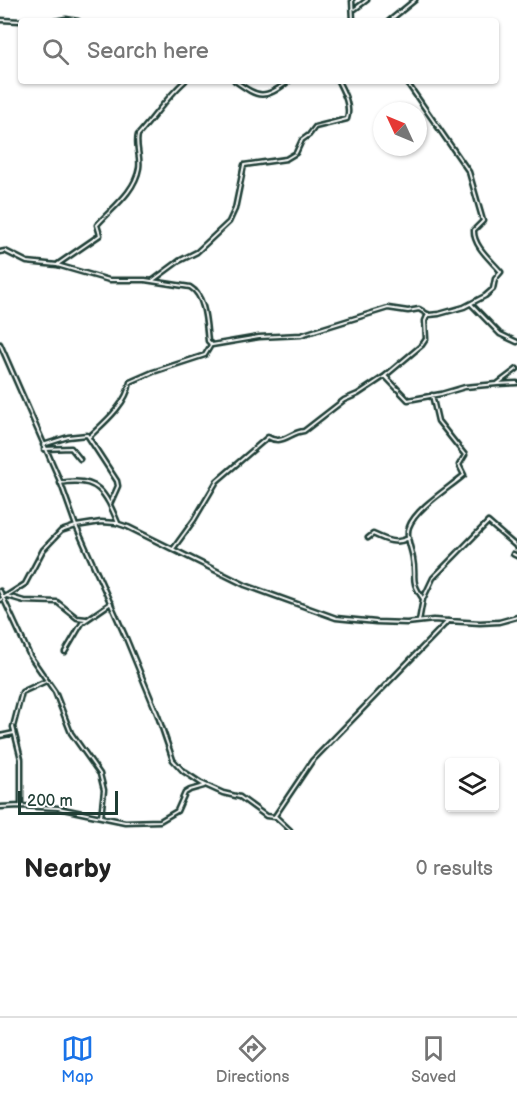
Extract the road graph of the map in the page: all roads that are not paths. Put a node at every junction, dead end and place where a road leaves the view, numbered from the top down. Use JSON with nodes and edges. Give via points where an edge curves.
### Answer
{"nodes":[{"id":1,"x":352,"y":0,"type":"edge"},
{"id":2,"x":367,"y":0,"type":"edge"},
{"id":3,"x":415,"y":0,"type":"edge"},
{"id":4,"x":353,"y":9,"type":"junction"},
{"id":5,"x":354,"y":18,"type":"edge"},
{"id":6,"x":393,"y":18,"type":"edge"},
{"id":7,"x":0,"y":20,"type":"edge"},
{"id":8,"x":18,"y":21,"type":"edge"},
{"id":9,"x":181,"y":84,"type":"edge"},
{"id":10,"x":240,"y":84,"type":"edge"},
{"id":11,"x":284,"y":84,"type":"edge"},
{"id":12,"x":339,"y":84,"type":"edge"},
{"id":13,"x":408,"y":84,"type":"edge"},
{"id":14,"x":0,"y":252,"type":"edge"},
{"id":15,"x":57,"y":265,"type":"junction"},
{"id":16,"x":152,"y":281,"type":"junction"},
{"id":17,"x":471,"y":304,"type":"junction"},
{"id":18,"x":428,"y":314,"type":"junction"},
{"id":19,"x":517,"y":342,"type":"edge"},
{"id":20,"x":0,"y":344,"type":"edge"},
{"id":21,"x":211,"y":345,"type":"junction"},
{"id":22,"x":517,"y":369,"type":"edge"},
{"id":23,"x":385,"y":376,"type":"junction"},
{"id":24,"x":517,"y":383,"type":"edge"},
{"id":25,"x":497,"y":384,"type":"junction"},
{"id":26,"x":432,"y":395,"type":"junction"},
{"id":27,"x":89,"y":437,"type":"junction"},
{"id":28,"x":44,"y":447,"type":"junction"},
{"id":29,"x":80,"y":459,"type":"dead end"},
{"id":30,"x":60,"y":483,"type":"junction"},
{"id":31,"x":110,"y":504,"type":"junction"},
{"id":32,"x":118,"y":523,"type":"junction"},
{"id":33,"x":76,"y":526,"type":"junction"},
{"id":34,"x":368,"y":538,"type":"dead end"},
{"id":35,"x":409,"y":538,"type":"junction"},
{"id":36,"x":517,"y":547,"type":"edge"},
{"id":37,"x":173,"y":549,"type":"junction"},
{"id":38,"x":0,"y":591,"type":"edge"},
{"id":39,"x":6,"y":597,"type":"junction"},
{"id":40,"x":423,"y":599,"type":"junction"},
{"id":41,"x":0,"y":600,"type":"edge"},
{"id":42,"x":111,"y":603,"type":"junction"},
{"id":43,"x":517,"y":617,"type":"edge"},
{"id":44,"x":86,"y":619,"type":"junction"},
{"id":45,"x":449,"y":620,"type":"junction"},
{"id":46,"x":419,"y":621,"type":"junction"},
{"id":47,"x":65,"y":652,"type":"dead end"},
{"id":48,"x":46,"y":681,"type":"junction"},
{"id":49,"x":14,"y":733,"type":"junction"},
{"id":50,"x":0,"y":736,"type":"edge"},
{"id":51,"x":207,"y":786,"type":"junction"},
{"id":52,"x":21,"y":806,"type":"junction"},
{"id":53,"x":0,"y":807,"type":"edge"},
{"id":54,"x":101,"y":817,"type":"junction"},
{"id":55,"x":275,"y":817,"type":"junction"},
{"id":56,"x":290,"y":830,"type":"edge"}],
"edges":[{"from":1,"to":4,"type":"street"},
{"from":2,"to":4,"type":"street"},
{"from":3,"to":6,"type":"street"},
{"from":4,"to":5,"type":"street"},
{"from":7,"to":8,"type":"street"},
{"from":9,"to":15,"type":"street","via":[[138,135],[137,177],[97,225],[100,235]]},
{"from":10,"to":11,"type":"street","via":[[259,95]]},
{"from":12,"to":16,"type":"street","via":[[347,103],[347,119],[315,127],[296,153],[286,159],[244,165],[235,209],[227,225],[198,251]]},
{"from":13,"to":17,"type":"street","via":[[469,172],[483,219],[474,236],[501,272],[493,289]]},
{"from":14,"to":15,"type":"street","via":[[27,262]]},
{"from":15,"to":16,"type":"street","via":[[109,280]]},
{"from":16,"to":21,"type":"street","via":[[195,290]]},
{"from":17,"to":18,"type":"street"},
{"from":17,"to":19,"type":"street","via":[[500,334]]},
{"from":18,"to":21,"type":"street","via":[[419,309],[388,308],[301,335]]},
{"from":18,"to":23,"type":"street","via":[[424,343]]},
{"from":20,"to":28,"type":"street"},
{"from":21,"to":27,"type":"street","via":[[204,355],[130,382],[116,410]]},
{"from":22,"to":25,"type":"street"},
{"from":23,"to":26,"type":"street","via":[[406,399]]},
{"from":23,"to":37,"type":"street","via":[[344,400],[304,431],[284,440],[266,438],[217,481]]},
{"from":24,"to":25,"type":"street"},
{"from":25,"to":26,"type":"street"},
{"from":26,"to":35,"type":"street","via":[[438,421],[465,455],[459,465],[464,474],[416,517],[409,527]]},
{"from":27,"to":28,"type":"street","via":[[76,435]]},
{"from":27,"to":31,"type":"street","via":[[117,481]]},
{"from":28,"to":29,"type":"street","via":[[71,448]]},
{"from":28,"to":30,"type":"street"},
{"from":30,"to":31,"type":"street","via":[[90,483],[99,488]]},
{"from":30,"to":33,"type":"street"},
{"from":31,"to":32,"type":"street"},
{"from":32,"to":33,"type":"street"},
{"from":32,"to":37,"type":"street"},
{"from":33,"to":39,"type":"street","via":[[51,541],[25,584]]},
{"from":33,"to":42,"type":"street"},
{"from":34,"to":35,"type":"street","via":[[373,534],[398,542]]},
{"from":35,"to":40,"type":"street","via":[[414,584]]},
{"from":36,"to":40,"type":"street","via":[[488,522],[433,578]]},
{"from":37,"to":46,"type":"street","via":[[245,585],[331,617]]},
{"from":38,"to":39,"type":"street"},
{"from":39,"to":41,"type":"street"},
{"from":39,"to":44,"type":"street","via":[[57,602],[77,618]]},
{"from":39,"to":48,"type":"street","via":[[26,649]]},
{"from":40,"to":46,"type":"street"},
{"from":42,"to":44,"type":"street"},
{"from":42,"to":51,"type":"street","via":[[173,760]]},
{"from":43,"to":45,"type":"street","via":[[480,623]]},
{"from":44,"to":47,"type":"street"},
{"from":45,"to":46,"type":"street"},
{"from":45,"to":55,"type":"street","via":[[312,761]]},
{"from":48,"to":49,"type":"street","via":[[22,692]]},
{"from":48,"to":54,"type":"street","via":[[55,692],[71,733],[99,774],[104,790]]},
{"from":49,"to":50,"type":"street"},
{"from":49,"to":52,"type":"street","via":[[21,759]]},
{"from":51,"to":54,"type":"street","via":[[185,793],[177,811],[160,821]]},
{"from":51,"to":55,"type":"street","via":[[240,797],[265,816]]},
{"from":52,"to":53,"type":"street"},
{"from":52,"to":54,"type":"street","via":[[66,809]]},
{"from":55,"to":56,"type":"street"}]}
